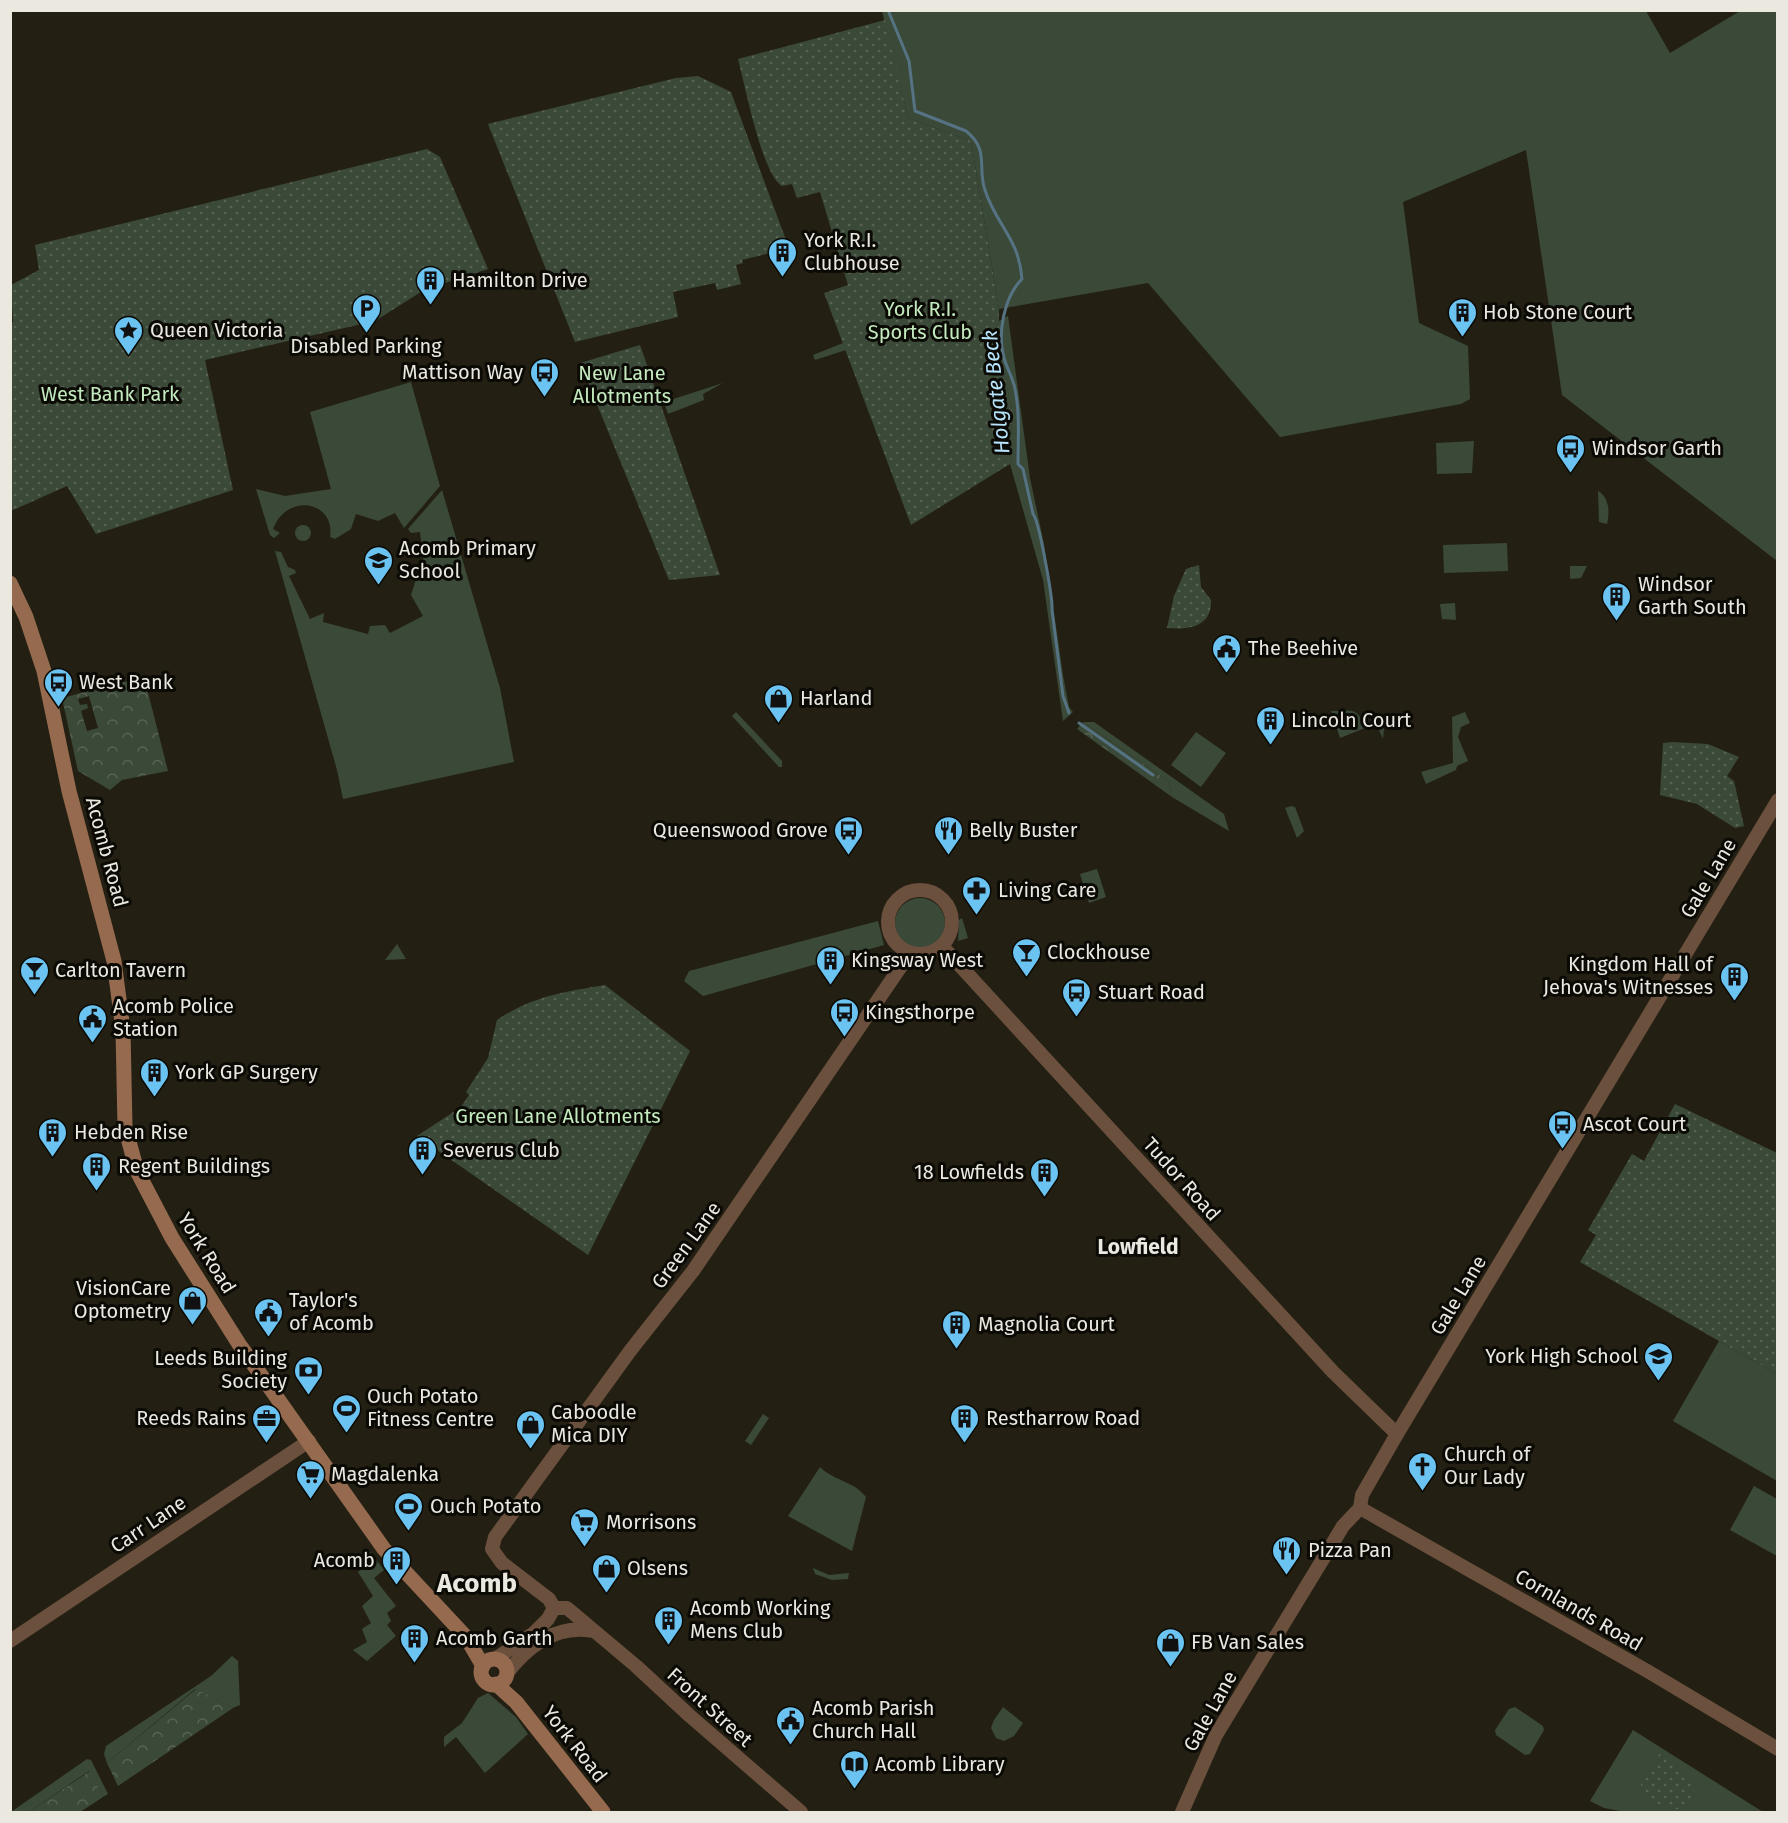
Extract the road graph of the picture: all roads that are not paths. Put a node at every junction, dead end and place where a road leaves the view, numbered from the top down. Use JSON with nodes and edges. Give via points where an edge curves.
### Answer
{"nodes":[{"id":1,"x":10,"y":583,"type":"edge"},
{"id":2,"x":1778,"y":801,"type":"edge"},
{"id":3,"x":942,"y":946,"type":"junction"},
{"id":4,"x":910,"y":953,"type":"junction"},
{"id":5,"x":127,"y":1138,"type":"joint"},
{"id":6,"x":1397,"y":1434,"type":"junction"},
{"id":7,"x":309,"y":1441,"type":"junction"},
{"id":8,"x":1360,"y":1508,"type":"junction"},
{"id":9,"x":570,"y":1611,"type":"junction"},
{"id":10,"x":551,"y":1613,"type":"junction"},
{"id":11,"x":564,"y":1630,"type":"junction"},
{"id":12,"x":593,"y":1631,"type":"junction"},
{"id":13,"x":10,"y":1641,"type":"edge"},
{"id":14,"x":491,"y":1661,"type":"junction"},
{"id":15,"x":503,"y":1678,"type":"junction"},
{"id":16,"x":1778,"y":1749,"type":"edge"},
{"id":17,"x":603,"y":1812,"type":"edge"},
{"id":18,"x":801,"y":1812,"type":"edge"},
{"id":19,"x":1182,"y":1812,"type":"edge"}],
"edges":[{"from":1,"to":5,"type":"main road","name":"Acomb Road","via":[[44,671],[69,791],[114,961],[121,1006]]},
{"from":2,"to":6,"type":"street","name":"Gale Lane"},
{"from":3,"to":4,"type":"street","via":[[927,954]]},
{"from":3,"to":4,"type":"street","via":[[951,929],[950,910],[937,895],[917,890],[897,899],[887,923],[892,939]]},
{"from":3,"to":6,"type":"street","name":"Tudor Road","via":[[1339,1378]]},
{"from":4,"to":10,"type":"street","name":"Green Lane","via":[[693,1271],[495,1537],[495,1555],[549,1599]]},
{"from":5,"to":7,"type":"main road","name":"York Road","via":[[137,1171],[172,1238],[239,1344]]},
{"from":6,"to":8,"type":"street","name":"Gale Lane","via":[[1362,1495]]},
{"from":7,"to":13,"type":"street","name":"Carr Lane"},
{"from":7,"to":14,"type":"main road","name":"York Road","via":[[395,1564]]},
{"from":8,"to":16,"type":"street","name":"Cornlands Road"},
{"from":8,"to":19,"type":"street","name":"Gale Lane","via":[[1343,1526],[1216,1735]]},
{"from":9,"to":10,"type":"street","via":[[563,1606]]},
{"from":9,"to":11,"type":"street","via":[[572,1621]]},
{"from":9,"to":12,"type":"street","name":"Front Street"},
{"from":10,"to":11,"type":"street","via":[[554,1629]]},
{"from":10,"to":14,"type":"street","via":[[534,1633]]},
{"from":11,"to":12,"type":"street"},
{"from":11,"to":15,"type":"street","via":[[529,1650]]},
{"from":12,"to":18,"type":"street","name":"Front Street"},
{"from":14,"to":15,"type":"main road","via":[[504,1663]]},
{"from":14,"to":15,"type":"main road","via":[[484,1679]]},
{"from":15,"to":17,"type":"main road","name":"York Road","via":[[516,1702]]}]}
